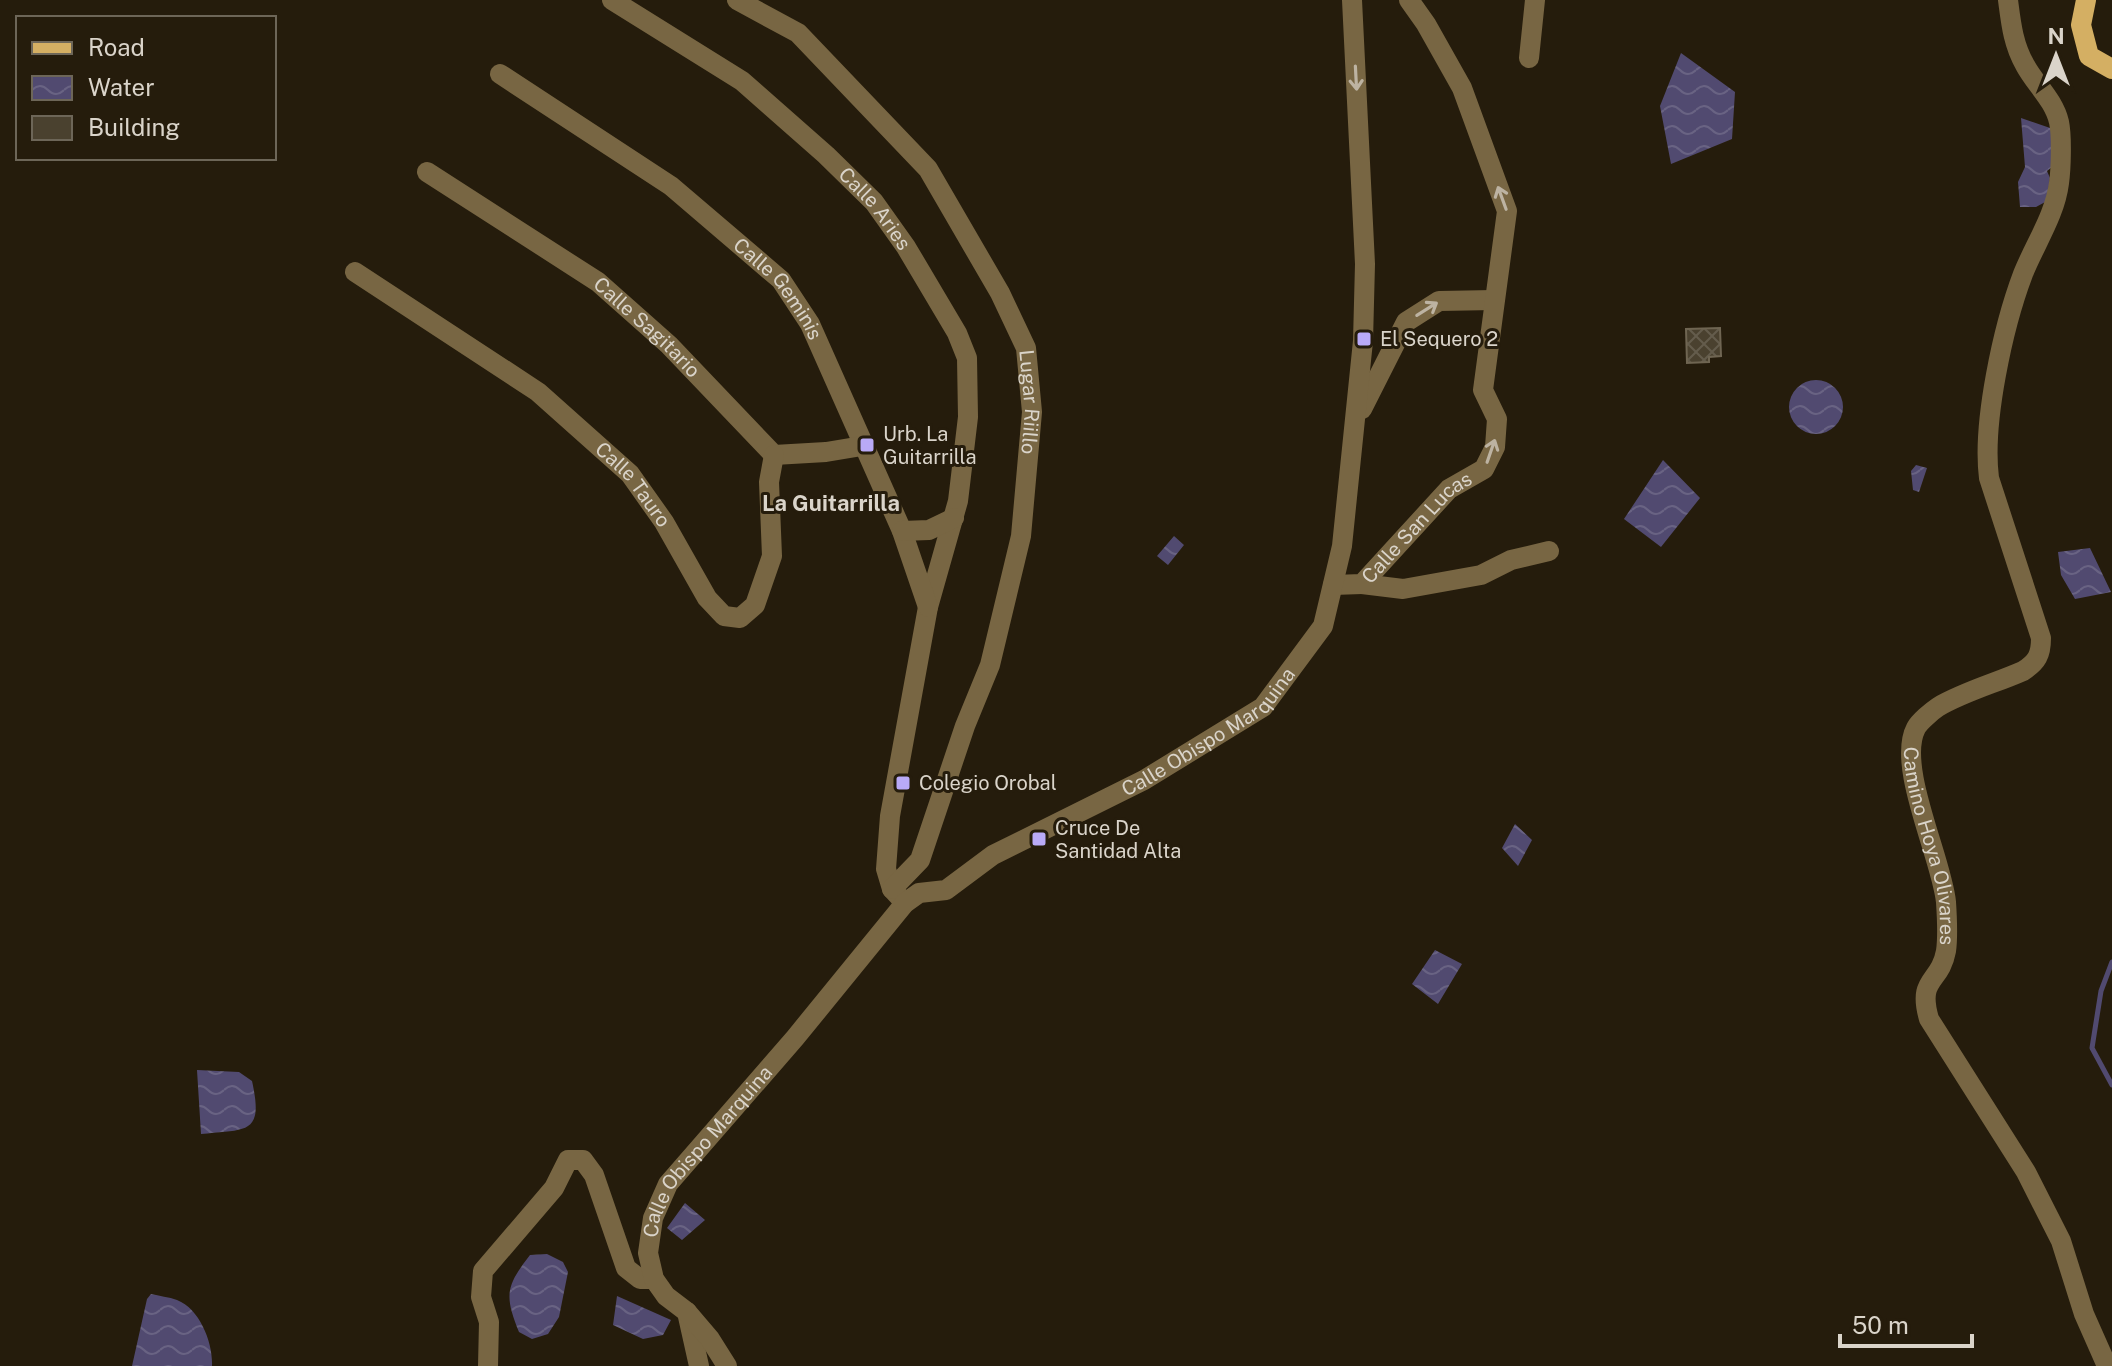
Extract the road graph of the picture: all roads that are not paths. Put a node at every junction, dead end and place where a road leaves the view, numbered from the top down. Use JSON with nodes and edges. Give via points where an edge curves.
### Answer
{"nodes":[{"id":1,"x":612,"y":0,"type":"edge"},
{"id":2,"x":737,"y":0,"type":"edge"},
{"id":3,"x":1352,"y":0,"type":"edge"},
{"id":4,"x":1409,"y":0,"type":"edge"},
{"id":5,"x":1535,"y":0,"type":"edge"},
{"id":6,"x":2008,"y":0,"type":"edge"},
{"id":7,"x":2086,"y":0,"type":"edge"},
{"id":8,"x":1529,"y":58,"type":"dead end"},
{"id":9,"x":2112,"y":69,"type":"edge"},
{"id":10,"x":500,"y":74,"type":"dead end"},
{"id":11,"x":427,"y":172,"type":"dead end"},
{"id":12,"x":355,"y":272,"type":"dead end"},
{"id":13,"x":1494,"y":300,"type":"junction"},
{"id":14,"x":1356,"y":419,"type":"junction"},
{"id":15,"x":862,"y":446,"type":"junction"},
{"id":16,"x":774,"y":455,"type":"junction"},
{"id":17,"x":954,"y":518,"type":"junction"},
{"id":18,"x":902,"y":531,"type":"junction"},
{"id":19,"x":1549,"y":551,"type":"dead end"},
{"id":20,"x":1362,"y":584,"type":"junction"},
{"id":21,"x":1333,"y":585,"type":"junction"},
{"id":22,"x":928,"y":607,"type":"junction"},
{"id":23,"x":899,"y":896,"type":"junction"},
{"id":24,"x":654,"y":1279,"type":"junction"},
{"id":25,"x":687,"y":1312,"type":"junction"},
{"id":26,"x":488,"y":1366,"type":"edge"},
{"id":27,"x":699,"y":1366,"type":"edge"},
{"id":28,"x":727,"y":1366,"type":"edge"},
{"id":29,"x":2107,"y":1366,"type":"edge"}],
"edges":[{"from":1,"to":17,"type":"street","name":"Calle Aries","via":[[742,81],[874,202],[906,247],[967,358],[968,417]]},
{"from":2,"to":23,"type":"street","name":"Lugar Riillo","via":[[798,33],[928,169],[1026,348],[1032,412],[1021,536],[990,665],[920,860]]},
{"from":3,"to":14,"type":"street","name":"Calle Obispo Marquina","one_way":true,"via":[[1365,264]]},
{"from":13,"to":4,"type":"street","name":"Calle San Lucas","one_way":true,"via":[[1507,211],[1462,88]]},
{"from":5,"to":8,"type":"street"},
{"from":6,"to":29,"type":"street","name":"Camino Hoya Olivares","via":[[2012,35],[2059,122],[2059,182],[2002,343],[1986,457],[2041,652],[2023,671],[1936,708],[1916,728],[1911,756],[1916,790],[1946,903],[1946,953],[1924,1002],[1929,1019],[2026,1172],[2061,1241]]},
{"from":7,"to":9,"type":"main road","via":[[2081,25],[2089,56]]},
{"from":10,"to":15,"type":"street","name":"Calle Geminis","via":[[671,186],[781,280],[810,324]]},
{"from":11,"to":16,"type":"street","name":"Calle Sagitario","via":[[598,282],[669,345]]},
{"from":12,"to":16,"type":"street","name":"Calle Tauro","via":[[538,392],[630,474],[707,598],[724,616],[740,618],[755,605],[772,556],[769,482]]},
{"from":14,"to":13,"type":"street","one_way":true,"via":[[1406,322],[1439,301]]},
{"from":20,"to":13,"type":"street","name":"Calle San Lucas","one_way":true,"via":[[1449,489],[1484,469],[1495,447],[1497,419],[1483,390]]},
{"from":14,"to":21,"type":"street","name":"Calle Obispo Marquina"},
{"from":15,"to":16,"type":"street"},
{"from":15,"to":18,"type":"street","name":"Calle Geminis"},
{"from":17,"to":18,"type":"street","via":[[929,530]]},
{"from":17,"to":22,"type":"street","name":"Calle Aries"},
{"from":18,"to":22,"type":"street","name":"Calle Geminis"},
{"from":19,"to":20,"type":"street","via":[[1511,560],[1481,575],[1403,589]]},
{"from":20,"to":21,"type":"street","name":"Calle San Lucas"},
{"from":21,"to":23,"type":"street","name":"Calle Obispo Marquina","via":[[1323,626],[1263,707],[1144,780],[993,855],[946,890]]},
{"from":22,"to":23,"type":"street","name":"Calle Aries","via":[[890,816],[886,869]]},
{"from":23,"to":24,"type":"street","name":"Calle Obispo Marquina","via":[[795,1038],[668,1184],[651,1230],[648,1253]]},
{"from":24,"to":25,"type":"street"},
{"from":24,"to":26,"type":"street","via":[[640,1279],[626,1268],[594,1175],[583,1160],[568,1160],[554,1188],[483,1271]]},
{"from":25,"to":27,"type":"street"},
{"from":25,"to":28,"type":"street"}]}
